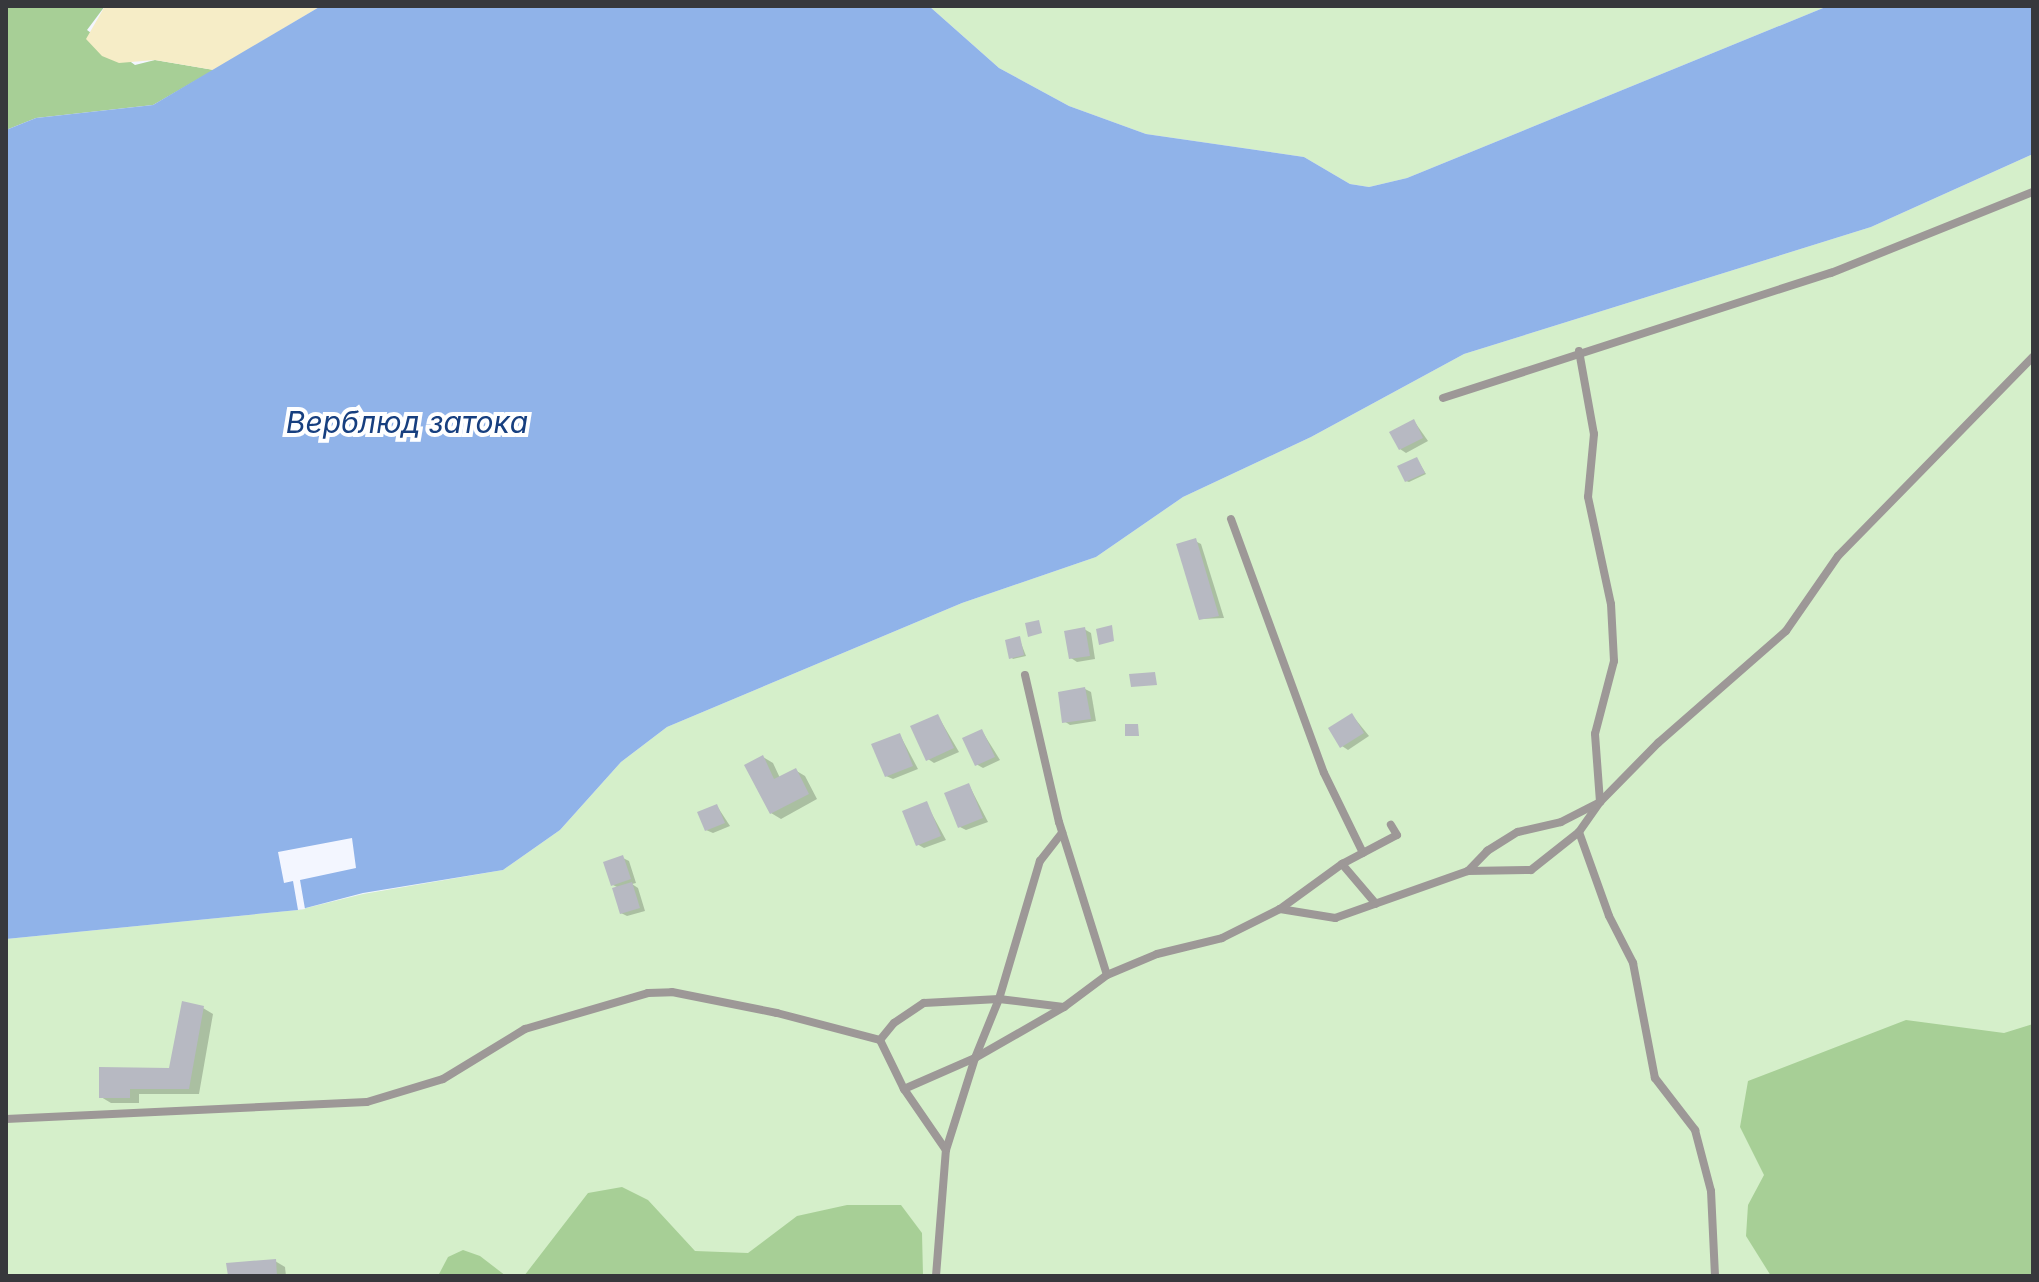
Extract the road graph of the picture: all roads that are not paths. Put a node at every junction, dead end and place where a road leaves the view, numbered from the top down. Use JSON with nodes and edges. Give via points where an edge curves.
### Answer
{"nodes":[{"id":1,"x":2033,"y":192,"type":"edge"},
{"id":2,"x":1579,"y":351,"type":"junction"},
{"id":3,"x":2033,"y":357,"type":"edge"},
{"id":4,"x":1443,"y":398,"type":"dead end"},
{"id":5,"x":1231,"y":519,"type":"dead end"},
{"id":6,"x":1025,"y":675,"type":"dead end"},
{"id":7,"x":1600,"y":802,"type":"junction"},
{"id":8,"x":1391,"y":825,"type":"dead end"},
{"id":9,"x":1579,"y":832,"type":"junction"},
{"id":10,"x":1062,"y":833,"type":"junction"},
{"id":11,"x":1363,"y":853,"type":"junction"},
{"id":12,"x":1342,"y":864,"type":"junction"},
{"id":13,"x":1468,"y":871,"type":"junction"},
{"id":14,"x":1376,"y":904,"type":"junction"},
{"id":15,"x":1280,"y":909,"type":"junction"},
{"id":16,"x":1107,"y":975,"type":"junction"},
{"id":17,"x":999,"y":999,"type":"junction"},
{"id":18,"x":1064,"y":1007,"type":"junction"},
{"id":19,"x":880,"y":1040,"type":"junction"},
{"id":20,"x":975,"y":1058,"type":"junction"},
{"id":21,"x":904,"y":1089,"type":"junction"},
{"id":22,"x":6,"y":1119,"type":"edge"},
{"id":23,"x":946,"y":1150,"type":"junction"},
{"id":24,"x":936,"y":1276,"type":"edge"},
{"id":25,"x":1715,"y":1276,"type":"edge"}],
"edges":[{"from":1,"to":2,"type":"lane","via":[[1831,273]]},
{"from":2,"to":4,"type":"lane"},
{"from":2,"to":7,"type":"lane","via":[[1594,434],[1588,497],[1611,604],[1614,661],[1595,734]]},
{"from":3,"to":7,"type":"lane","via":[[1838,556],[1786,631]]},
{"from":5,"to":11,"type":"lane","via":[[1324,773]]},
{"from":6,"to":10,"type":"lane"},
{"from":7,"to":9,"type":"lane"},
{"from":7,"to":13,"type":"lane","via":[[1561,822],[1518,832],[1487,851]]},
{"from":8,"to":11,"type":"lane","via":[[1397,835]]},
{"from":9,"to":13,"type":"lane","via":[[1531,870]]},
{"from":9,"to":25,"type":"lane","via":[[1609,916],[1633,963],[1655,1078],[1695,1130],[1711,1191]]},
{"from":10,"to":16,"type":"lane"},
{"from":10,"to":17,"type":"lane","via":[[1040,861]]},
{"from":11,"to":12,"type":"lane"},
{"from":12,"to":14,"type":"lane"},
{"from":12,"to":15,"type":"lane"},
{"from":13,"to":14,"type":"lane"},
{"from":14,"to":15,"type":"lane","via":[[1335,918]]},
{"from":15,"to":16,"type":"lane","via":[[1222,938],[1157,954]]},
{"from":16,"to":18,"type":"lane"},
{"from":17,"to":18,"type":"lane"},
{"from":17,"to":19,"type":"lane","via":[[924,1003],[894,1023]]},
{"from":17,"to":20,"type":"lane"},
{"from":18,"to":20,"type":"lane"},
{"from":19,"to":21,"type":"lane"},
{"from":19,"to":22,"type":"lane","via":[[777,1013],[672,992],[648,993],[525,1029],[443,1079],[367,1102]]},
{"from":20,"to":21,"type":"lane"},
{"from":20,"to":23,"type":"lane"},
{"from":21,"to":23,"type":"lane"},
{"from":23,"to":24,"type":"lane"}]}
